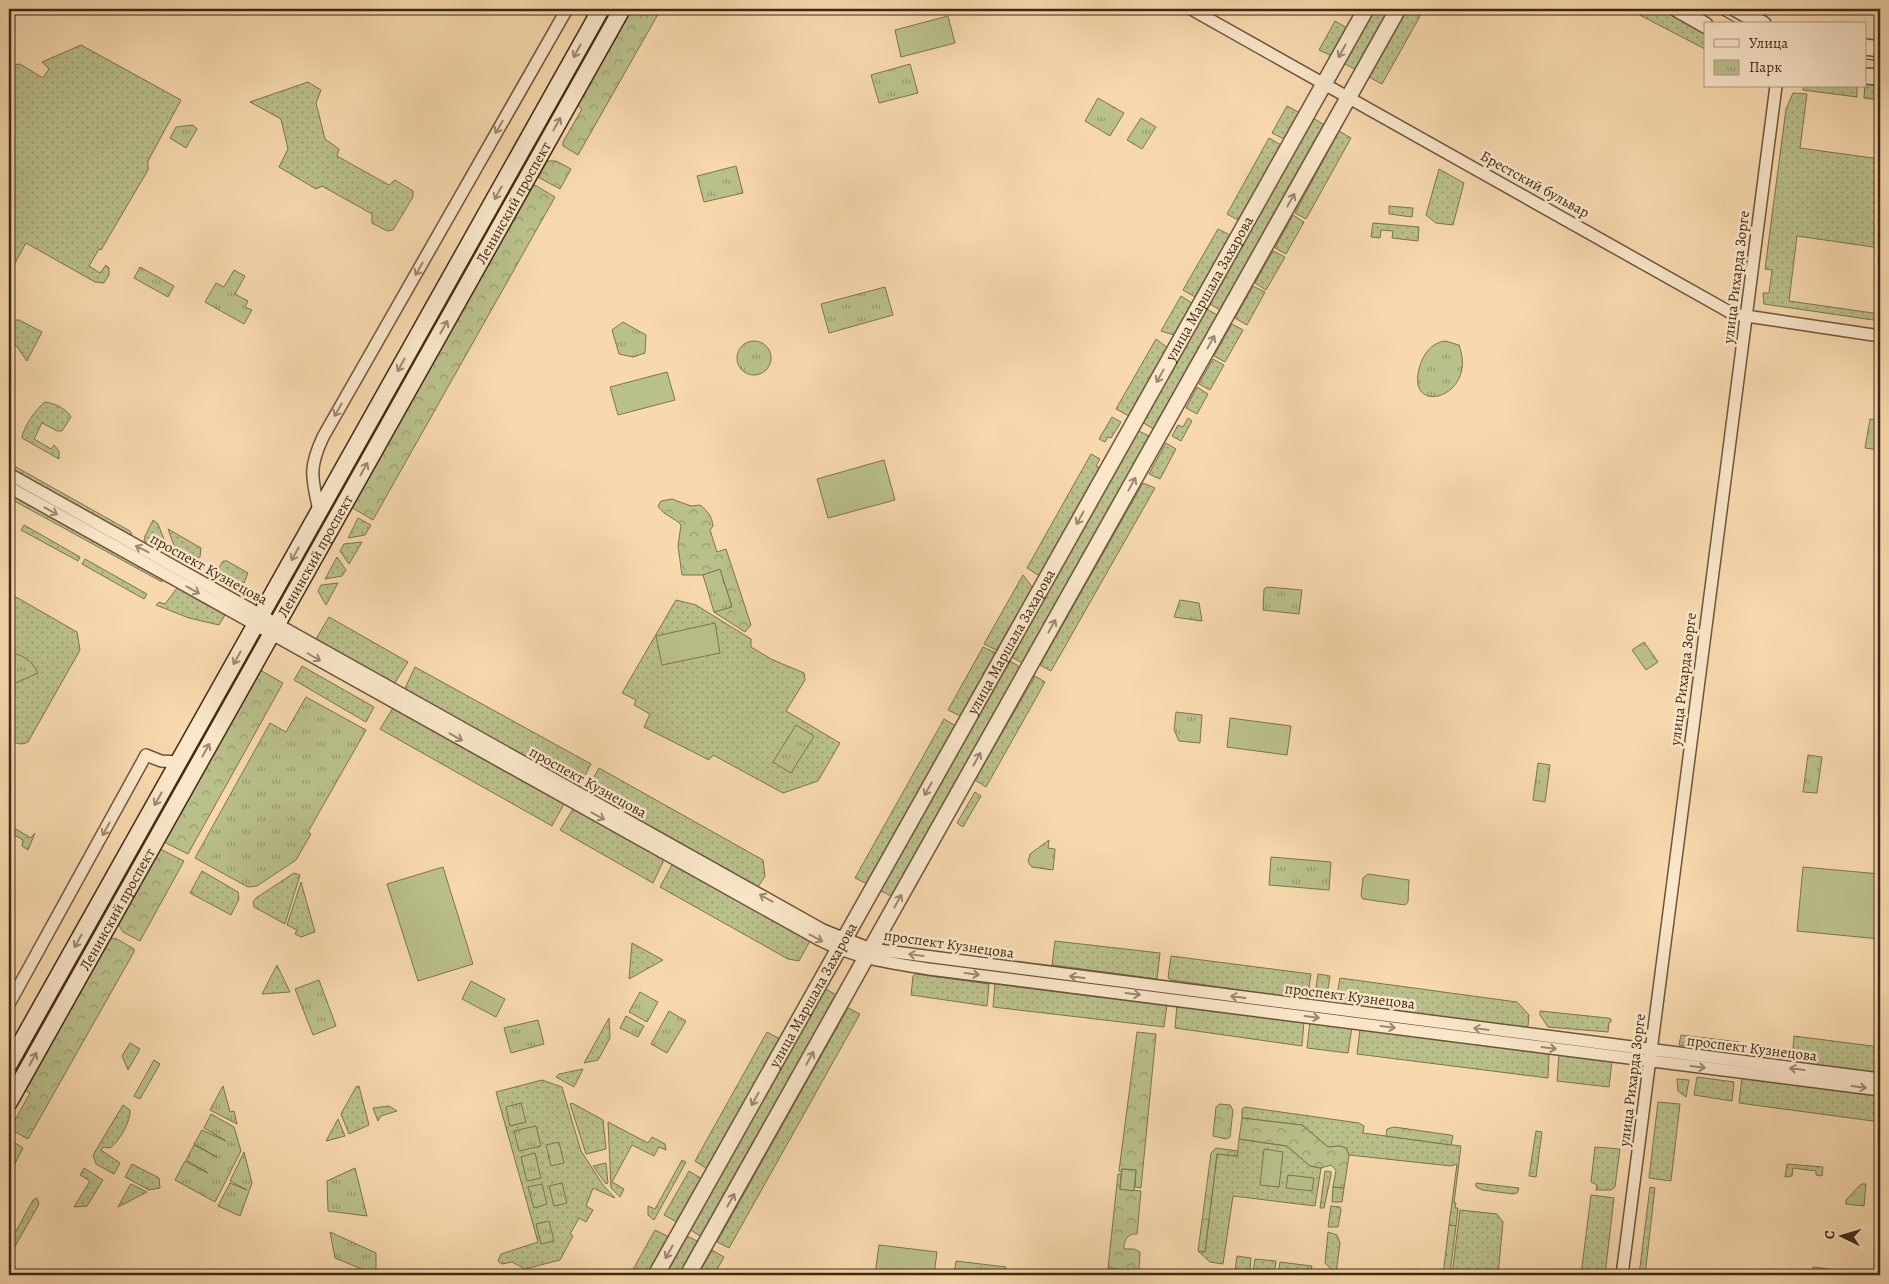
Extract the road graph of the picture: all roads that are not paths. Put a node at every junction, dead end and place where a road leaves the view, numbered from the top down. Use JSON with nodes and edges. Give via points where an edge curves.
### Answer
{"nodes":[{"id":1,"x":566,"y":9,"type":"edge"},
{"id":2,"x":601,"y":9,"type":"edge"},
{"id":3,"x":622,"y":9,"type":"edge"},
{"id":4,"x":1191,"y":9,"type":"edge"},
{"id":5,"x":1366,"y":9,"type":"edge"},
{"id":6,"x":1398,"y":9,"type":"edge"},
{"id":7,"x":1677,"y":9,"type":"edge"},
{"id":8,"x":1736,"y":9,"type":"edge"},
{"id":9,"x":1759,"y":22,"type":"edge"},
{"id":10,"x":1704,"y":24,"type":"edge"},
{"id":11,"x":1866,"y":47,"type":"edge"},
{"id":12,"x":1880,"y":49,"type":"edge"},
{"id":13,"x":1866,"y":76,"type":"edge"},
{"id":14,"x":1880,"y":78,"type":"edge"},
{"id":15,"x":1324,"y":83,"type":"junction"},
{"id":16,"x":1776,"y":88,"type":"edge"},
{"id":17,"x":1349,"y":96,"type":"junction"},
{"id":18,"x":1746,"y":316,"type":"junction"},
{"id":19,"x":1880,"y":336,"type":"edge"},
{"id":20,"x":9,"y":474,"type":"edge"},
{"id":21,"x":9,"y":487,"type":"edge"},
{"id":22,"x":319,"y":511,"type":"junction"},
{"id":23,"x":258,"y":620,"type":"junction"},
{"id":24,"x":274,"y":629,"type":"junction"},
{"id":25,"x":179,"y":762,"type":"junction"},
{"id":26,"x":841,"y":944,"type":"junction"},
{"id":27,"x":869,"y":954,"type":"junction"},
{"id":28,"x":9,"y":1004,"type":"edge"},
{"id":29,"x":1650,"y":1055,"type":"junction"},
{"id":30,"x":9,"y":1064,"type":"edge"},
{"id":31,"x":1880,"y":1079,"type":"edge"},
{"id":32,"x":1880,"y":1090,"type":"edge"},
{"id":33,"x":9,"y":1102,"type":"edge"},
{"id":34,"x":656,"y":1275,"type":"edge"},
{"id":35,"x":688,"y":1275,"type":"edge"},
{"id":36,"x":1622,"y":1275,"type":"edge"}],
"edges":[{"from":1,"to":22,"type":"street","one_way":true,"via":[[323,437],[312,470]]},
{"from":2,"to":22,"type":"main road","name":"Ленинский проспект","one_way":true},
{"from":24,"to":3,"type":"main road","name":"Ленинский проспект","one_way":true},
{"from":4,"to":15,"type":"street","name":"Брестский бульвар"},
{"from":5,"to":15,"type":"street","name":"улица Маршала Захарова","one_way":true},
{"from":6,"to":17,"type":"street","name":"улица Маршала Захарова"},
{"from":7,"to":10,"type":"street"},
{"from":8,"to":9,"type":"street"},
{"from":11,"to":12,"type":"street"},
{"from":13,"to":14,"type":"street"},
{"from":15,"to":17,"type":"street","name":"Брестский бульвар"},
{"from":15,"to":26,"type":"street","name":"улица Маршала Захарова","one_way":true},
{"from":16,"to":18,"type":"street","name":"улица Рихарда Зорге"},
{"from":17,"to":18,"type":"street","name":"Брестский бульвар","via":[[1734,314]]},
{"from":27,"to":17,"type":"street","name":"улица Маршала Захарова","one_way":true},
{"from":18,"to":19,"type":"street","name":"Брестский бульвар"},
{"from":18,"to":29,"type":"street","name":"улица Рихарда Зорге"},
{"from":23,"to":20,"type":"street","name":"проспект Кузнецова","one_way":true},
{"from":21,"to":23,"type":"street","name":"проспект Кузнецова","one_way":true},
{"from":22,"to":23,"type":"main road","name":"Ленинский проспект","one_way":true},
{"from":23,"to":24,"type":"street","name":"проспект Кузнецова"},
{"from":23,"to":25,"type":"main road","name":"Ленинский проспект","one_way":true},
{"from":24,"to":26,"type":"street","name":"проспект Кузнецова"},
{"from":33,"to":24,"type":"main road","name":"Ленинский проспект","one_way":true},
{"from":25,"to":28,"type":"street","one_way":true,"via":[[161,761],[146,755]]},
{"from":25,"to":30,"type":"main road","name":"Ленинский проспект","one_way":true},
{"from":26,"to":27,"type":"street","name":"проспект Кузнецова"},
{"from":26,"to":34,"type":"street","name":"улица Маршала Захарова","one_way":true},
{"from":27,"to":29,"type":"street","name":"проспект Кузнецова","via":[[929,969]]},
{"from":35,"to":27,"type":"street","name":"улица Маршала Захарова","one_way":true},
{"from":31,"to":29,"type":"street","name":"проспект Кузнецова","one_way":true},
{"from":29,"to":32,"type":"street","name":"проспект Кузнецова","one_way":true},
{"from":29,"to":36,"type":"street","name":"улица Рихарда Зорге"}]}
